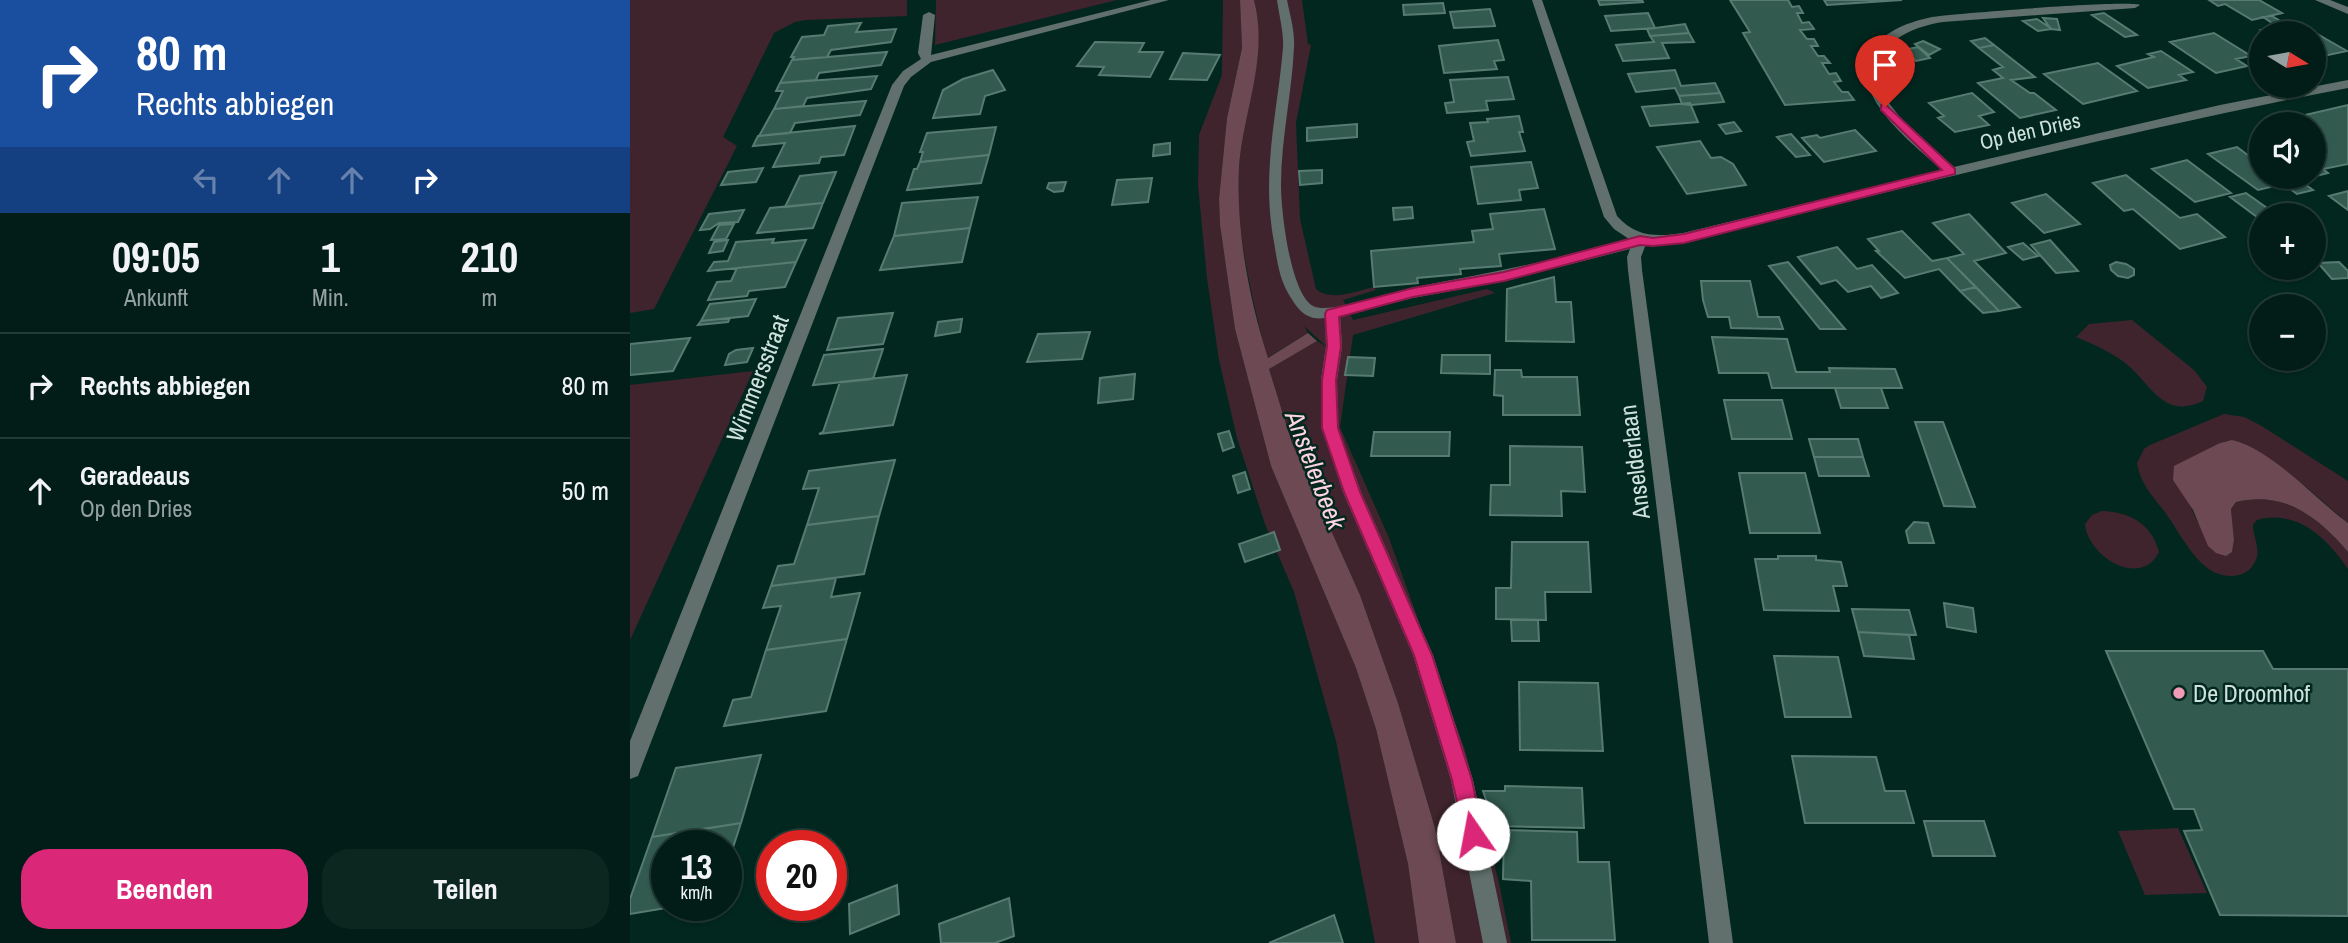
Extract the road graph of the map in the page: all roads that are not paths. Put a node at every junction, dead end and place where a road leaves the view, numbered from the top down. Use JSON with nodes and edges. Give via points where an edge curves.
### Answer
{"nodes":[{"id":1,"x":1164,"y":0,"type":"edge"},
{"id":2,"x":1282,"y":0,"type":"edge"},
{"id":3,"x":1537,"y":0,"type":"edge"},
{"id":4,"x":2320,"y":0,"type":"edge"},
{"id":5,"x":2341,"y":0,"type":"edge"},
{"id":6,"x":2135,"y":5,"type":"dead end"},
{"id":7,"x":2348,"y":9,"type":"edge"},
{"id":8,"x":929,"y":15,"type":"dead end"},
{"id":9,"x":927,"y":60,"type":"junction"},
{"id":10,"x":2348,"y":84,"type":"edge"},
{"id":11,"x":1951,"y":172,"type":"junction"},
{"id":12,"x":1640,"y":241,"type":"junction"},
{"id":13,"x":1332,"y":314,"type":"junction"},
{"id":14,"x":630,"y":768,"type":"edge"},
{"id":15,"x":1495,"y":943,"type":"edge"},
{"id":16,"x":1721,"y":943,"type":"edge"}],
"edges":[{"from":1,"to":9,"type":"street"},
{"from":2,"to":13,"type":"street","via":[[1289,44],[1277,136],[1276,215],[1288,279],[1296,297],[1304,308]]},
{"from":3,"to":12,"type":"street","via":[[1611,217]]},
{"from":4,"to":7,"type":"street"},
{"from":5,"to":7,"type":"street"},
{"from":6,"to":11,"type":"street","via":[[1922,23],[1880,46],[1871,62],[1874,86],[1885,107]]},
{"from":8,"to":9,"type":"street"},
{"from":9,"to":14,"type":"street","name":"Wimmersstraat","via":[[898,85]]},
{"from":10,"to":11,"type":"street","name":"Op den Dries","via":[[2220,108]]},
{"from":11,"to":12,"type":"street","name":"Op den Dries","via":[[1684,238]]},
{"from":12,"to":13,"type":"street","name":"Op den Dries"},
{"from":12,"to":16,"type":"street","name":"Anselderlaan","via":[[1635,270]]},
{"from":13,"to":15,"type":"street","via":[[1330,428],[1352,492],[1423,655],[1462,780]]}]}
